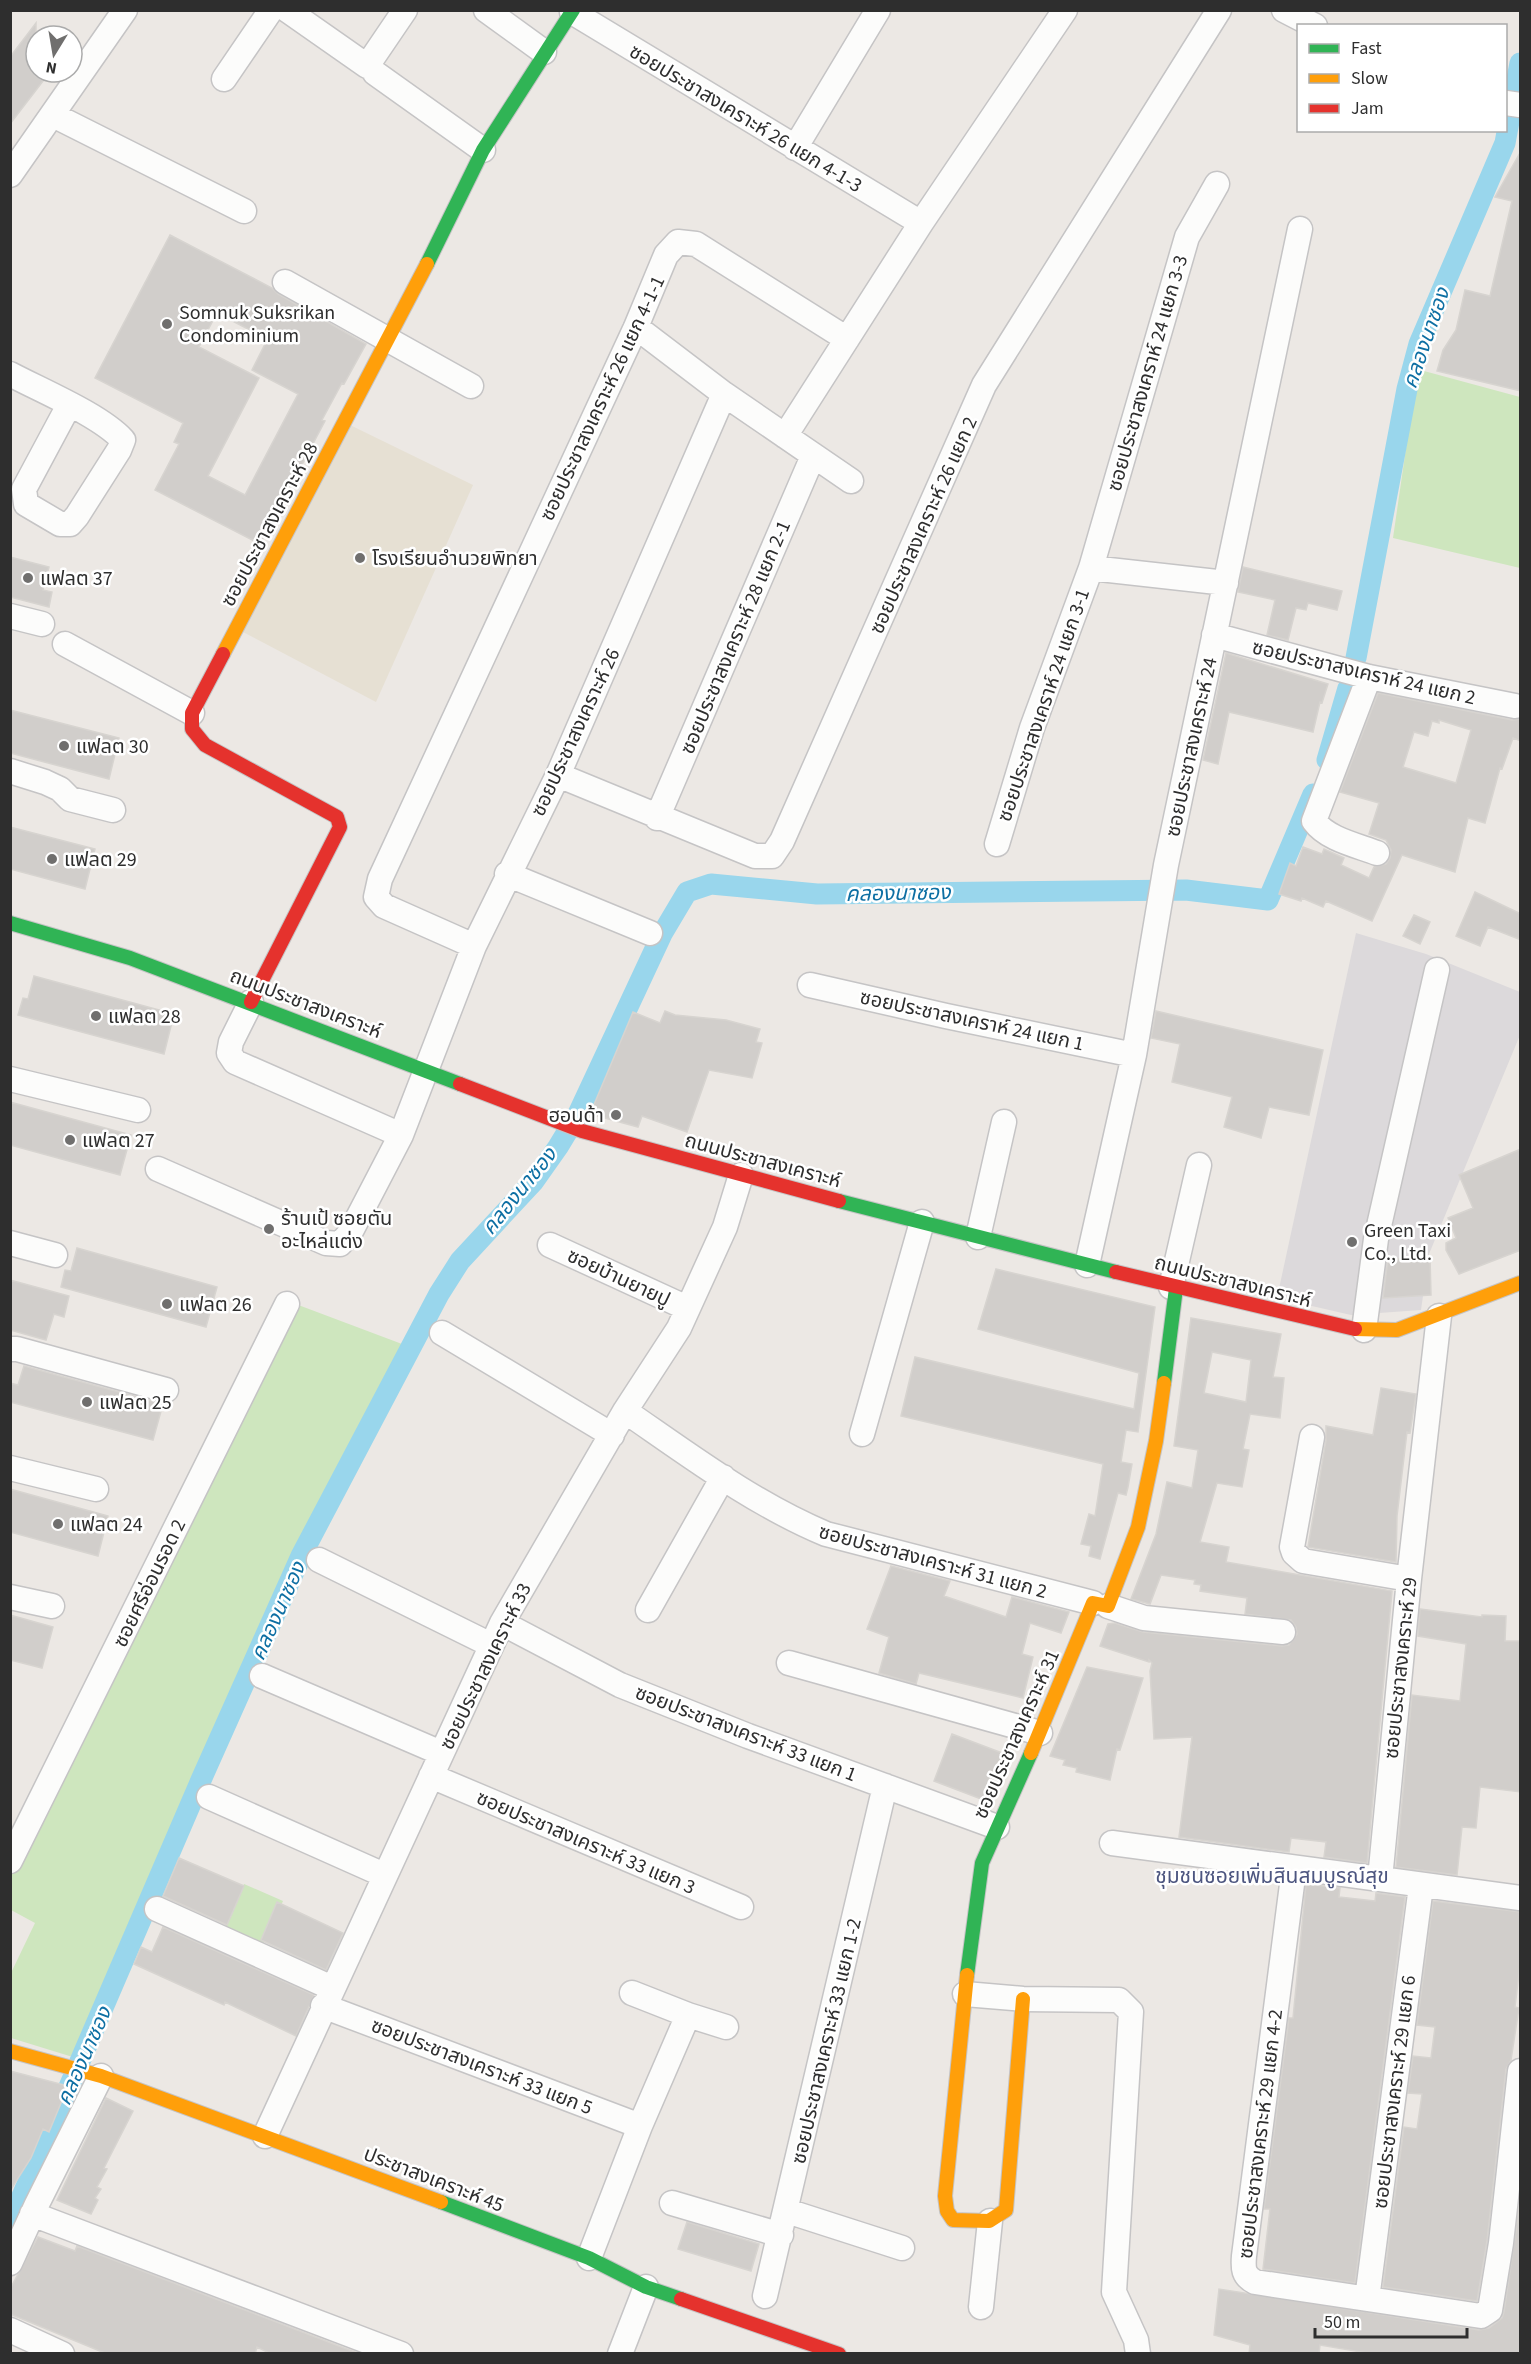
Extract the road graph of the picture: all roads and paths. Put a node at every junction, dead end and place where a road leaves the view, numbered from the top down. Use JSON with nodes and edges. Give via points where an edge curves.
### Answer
{"nodes":[{"id":1,"x":125,"y":10,"type":"edge"},
{"id":2,"x":287,"y":10,"type":"edge"},
{"id":3,"x":405,"y":10,"type":"edge"},
{"id":4,"x":486,"y":10,"type":"edge"},
{"id":5,"x":878,"y":10,"type":"edge"},
{"id":6,"x":1065,"y":10,"type":"edge"},
{"id":7,"x":1219,"y":10,"type":"edge"},
{"id":8,"x":572,"y":11,"type":"edge"},
{"id":9,"x":261,"y":14,"type":"edge"},
{"id":10,"x":544,"y":52,"type":"junction"},
{"id":11,"x":375,"y":74,"type":"dead end"},
{"id":12,"x":224,"y":79,"type":"dead end"},
{"id":13,"x":53,"y":115,"type":"junction"},
{"id":14,"x":795,"y":148,"type":"junction"},
{"id":15,"x":483,"y":150,"type":"junction"},
{"id":16,"x":10,"y":175,"type":"edge"},
{"id":17,"x":1217,"y":184,"type":"dead end"},
{"id":18,"x":244,"y":211,"type":"dead end"},
{"id":19,"x":921,"y":223,"type":"junction"},
{"id":20,"x":1300,"y":229,"type":"dead end"},
{"id":21,"x":285,"y":282,"type":"dead end"},
{"id":22,"x":636,"y":327,"type":"junction"},
{"id":23,"x":847,"y":339,"type":"junction"},
{"id":24,"x":388,"y":340,"type":"junction"},
{"id":25,"x":10,"y":374,"type":"edge"},
{"id":26,"x":471,"y":386,"type":"dead end"},
{"id":27,"x":724,"y":394,"type":"junction"},
{"id":28,"x":69,"y":405,"type":"junction"},
{"id":29,"x":785,"y":436,"type":"junction"},
{"id":30,"x":813,"y":456,"type":"junction"},
{"id":31,"x":851,"y":481,"type":"dead end"},
{"id":32,"x":1091,"y":568,"type":"junction"},
{"id":33,"x":1226,"y":584,"type":"junction"},
{"id":34,"x":10,"y":616,"type":"edge"},
{"id":35,"x":42,"y":624,"type":"dead end"},
{"id":36,"x":1215,"y":635,"type":"junction"},
{"id":37,"x":65,"y":644,"type":"dead end"},
{"id":38,"x":1369,"y":677,"type":"junction"},
{"id":39,"x":1515,"y":706,"type":"dead end"},
{"id":40,"x":192,"y":713,"type":"junction"},
{"id":41,"x":10,"y":771,"type":"edge"},
{"id":42,"x":558,"y":775,"type":"junction"},
{"id":43,"x":113,"y":810,"type":"dead end"},
{"id":44,"x":657,"y":818,"type":"junction"},
{"id":45,"x":997,"y":844,"type":"dead end"},
{"id":46,"x":1377,"y":853,"type":"dead end"},
{"id":47,"x":507,"y":874,"type":"junction"},
{"id":48,"x":10,"y":923,"type":"edge"},
{"id":49,"x":650,"y":933,"type":"dead end"},
{"id":50,"x":474,"y":946,"type":"junction"},
{"id":51,"x":1437,"y":970,"type":"dead end"},
{"id":52,"x":810,"y":985,"type":"dead end"},
{"id":53,"x":250,"y":1002,"type":"junction"},
{"id":54,"x":1134,"y":1055,"type":"junction"},
{"id":55,"x":424,"y":1070,"type":"junction"},
{"id":56,"x":10,"y":1079,"type":"edge"},
{"id":57,"x":138,"y":1110,"type":"dead end"},
{"id":58,"x":1004,"y":1122,"type":"dead end"},
{"id":59,"x":401,"y":1136,"type":"junction"},
{"id":60,"x":1199,"y":1165,"type":"dead end"},
{"id":61,"x":158,"y":1169,"type":"dead end"},
{"id":62,"x":741,"y":1175,"type":"junction"},
{"id":63,"x":922,"y":1222,"type":"junction"},
{"id":64,"x":978,"y":1237,"type":"junction"},
{"id":65,"x":10,"y":1243,"type":"edge"},
{"id":66,"x":550,"y":1245,"type":"dead end"},
{"id":67,"x":55,"y":1255,"type":"dead end"},
{"id":68,"x":1087,"y":1265,"type":"junction"},
{"id":69,"x":1521,"y":1283,"type":"edge"},
{"id":70,"x":1173,"y":1287,"type":"junction"},
{"id":71,"x":287,"y":1304,"type":"dead end"},
{"id":72,"x":687,"y":1308,"type":"junction"},
{"id":73,"x":1439,"y":1316,"type":"junction"},
{"id":74,"x":1364,"y":1330,"type":"junction"},
{"id":75,"x":442,"y":1333,"type":"dead end"},
{"id":76,"x":10,"y":1349,"type":"edge"},
{"id":77,"x":166,"y":1390,"type":"dead end"},
{"id":78,"x":625,"y":1411,"type":"junction"},
{"id":79,"x":862,"y":1434,"type":"dead end"},
{"id":80,"x":612,"y":1435,"type":"junction"},
{"id":81,"x":1312,"y":1437,"type":"dead end"},
{"id":82,"x":10,"y":1468,"type":"edge"},
{"id":83,"x":723,"y":1477,"type":"junction"},
{"id":84,"x":96,"y":1489,"type":"dead end"},
{"id":85,"x":319,"y":1560,"type":"dead end"},
{"id":86,"x":1409,"y":1579,"type":"junction"},
{"id":87,"x":10,"y":1597,"type":"edge"},
{"id":88,"x":1101,"y":1605,"type":"junction"},
{"id":89,"x":52,"y":1606,"type":"dead end"},
{"id":90,"x":648,"y":1610,"type":"dead end"},
{"id":91,"x":502,"y":1623,"type":"junction"},
{"id":92,"x":1283,"y":1632,"type":"dead end"},
{"id":93,"x":491,"y":1645,"type":"junction"},
{"id":94,"x":789,"y":1663,"type":"dead end"},
{"id":95,"x":262,"y":1676,"type":"dead end"},
{"id":96,"x":1040,"y":1733,"type":"junction"},
{"id":97,"x":441,"y":1753,"type":"junction"},
{"id":98,"x":431,"y":1776,"type":"junction"},
{"id":99,"x":885,"y":1786,"type":"junction"},
{"id":100,"x":209,"y":1797,"type":"dead end"},
{"id":101,"x":997,"y":1827,"type":"junction"},
{"id":102,"x":1112,"y":1843,"type":"dead end"},
{"id":103,"x":10,"y":1861,"type":"edge"},
{"id":104,"x":1294,"y":1869,"type":"junction"},
{"id":105,"x":384,"y":1875,"type":"junction"},
{"id":106,"x":1380,"y":1879,"type":"junction"},
{"id":107,"x":1421,"y":1886,"type":"junction"},
{"id":108,"x":1521,"y":1898,"type":"edge"},
{"id":109,"x":741,"y":1907,"type":"dead end"},
{"id":110,"x":157,"y":1909,"type":"dead end"},
{"id":111,"x":632,"y":1993,"type":"dead end"},
{"id":112,"x":965,"y":1994,"type":"junction"},
{"id":113,"x":328,"y":1997,"type":"junction"},
{"id":114,"x":1023,"y":1999,"type":"junction"},
{"id":115,"x":688,"y":2015,"type":"junction"},
{"id":116,"x":726,"y":2027,"type":"dead end"},
{"id":117,"x":10,"y":2051,"type":"edge"},
{"id":118,"x":1521,"y":2072,"type":"edge"},
{"id":119,"x":101,"y":2076,"type":"junction"},
{"id":120,"x":640,"y":2126,"type":"junction"},
{"id":121,"x":265,"y":2136,"type":"junction"},
{"id":122,"x":672,"y":2203,"type":"dead end"},
{"id":123,"x":787,"y":2211,"type":"junction"},
{"id":124,"x":32,"y":2214,"type":"junction"},
{"id":125,"x":990,"y":2221,"type":"junction"},
{"id":126,"x":781,"y":2235,"type":"junction"},
{"id":127,"x":1511,"y":2244,"type":"edge"},
{"id":128,"x":902,"y":2248,"type":"dead end"},
{"id":129,"x":589,"y":2258,"type":"junction"},
{"id":130,"x":10,"y":2263,"type":"edge"},
{"id":131,"x":646,"y":2287,"type":"junction"},
{"id":132,"x":765,"y":2296,"type":"dead end"},
{"id":133,"x":1367,"y":2300,"type":"junction"},
{"id":134,"x":981,"y":2307,"type":"dead end"},
{"id":135,"x":10,"y":2330,"type":"edge"},
{"id":136,"x":62,"y":2354,"type":"edge"},
{"id":137,"x":401,"y":2354,"type":"edge"},
{"id":138,"x":620,"y":2354,"type":"edge"},
{"id":139,"x":839,"y":2354,"type":"edge"},
{"id":140,"x":1138,"y":2354,"type":"edge"}],
"edges":[{"from":1,"to":13,"type":"street"},
{"from":2,"to":3,"type":"street","via":[[367,66]]},
{"from":4,"to":10,"type":"street"},
{"from":5,"to":14,"type":"street"},
{"from":6,"to":19,"type":"street"},
{"from":7,"to":44,"type":"street","name":"ซอยประชาสงเคราะห์ 26 แยก 2","via":[[984,385],[772,856],[755,856]]},
{"from":8,"to":10,"type":"street","name":"ซอยประชาสงเคราะห์ 28"},
{"from":8,"to":14,"type":"street","name":"ซอยประชาสงเคราะห์ 26 แยก 4-1-3"},
{"from":9,"to":12,"type":"street"},
{"from":10,"to":15,"type":"street","name":"ซอยประชาสงเคราะห์ 28"},
{"from":11,"to":15,"type":"street"},
{"from":13,"to":16,"type":"street"},
{"from":13,"to":18,"type":"street"},
{"from":14,"to":19,"type":"street","name":"ซอยประชาสงเคราะห์ 26 แยก 4-1-3"},
{"from":15,"to":24,"type":"street","name":"ซอยประชาสงเคราะห์ 28"},
{"from":17,"to":32,"type":"street","name":"ซอยประชาสงเคราห์ 24 แยก 3-3","via":[[1187,237]]},
{"from":19,"to":23,"type":"street"},
{"from":20,"to":33,"type":"street","name":"ซอยประชาสงเคราะห์ 24"},
{"from":21,"to":24,"type":"street"},
{"from":22,"to":23,"type":"street","name":"ซอยประชาสงเคราะห์ 26 แยก 4-1-1","via":[[666,255],[678,242],[696,244]]},
{"from":22,"to":27,"type":"street"},
{"from":22,"to":50,"type":"street","name":"ซอยประชาสงเคราะห์ 26 แยก 4-1-1","via":[[380,879],[376,897],[384,906]]},
{"from":23,"to":29,"type":"street"},
{"from":24,"to":26,"type":"street"},
{"from":24,"to":40,"type":"street","name":"ซอยประชาสงเคราะห์ 28"},
{"from":25,"to":28,"type":"street"},
{"from":27,"to":29,"type":"street"},
{"from":27,"to":42,"type":"street","name":"ซอยประชาสงเคราะห์ 26"},
{"from":28,"to":28,"type":"street","via":[[123,440],[77,516],[70,524],[60,524],[26,504],[24,489]]},
{"from":29,"to":30,"type":"street"},
{"from":30,"to":31,"type":"street"},
{"from":30,"to":44,"type":"street","name":"ซอยประชาสงเคราะห์ 28 แยก 2-1"},
{"from":32,"to":33,"type":"street"},
{"from":32,"to":45,"type":"street","name":"ซอยประชาสงเคราห์ 24 แยก 3-1","via":[[1032,728]]},
{"from":33,"to":36,"type":"street","name":"ซอยประชาสงเคราะห์ 24"},
{"from":34,"to":35,"type":"street"},
{"from":36,"to":38,"type":"street","name":"ซอยประชาสงเคราห์ 24 แยก 2"},
{"from":36,"to":54,"type":"street","name":"ซอยประชาสงเคราะห์ 24","via":[[1166,865]]},
{"from":37,"to":40,"type":"street"},
{"from":38,"to":39,"type":"street","name":"ซอยประชาสงเคราห์ 24 แยก 2"},
{"from":38,"to":46,"type":"street","via":[[1314,821],[1318,828],[1337,838]]},
{"from":40,"to":53,"type":"street","via":[[192,729],[205,745],[329,813],[337,818],[340,827]]},
{"from":41,"to":43,"type":"street","via":[[45,782],[70,799]]},
{"from":42,"to":44,"type":"street","name":"ซอยประชาสงเคราะห์ 26 แยก 2"},
{"from":42,"to":47,"type":"street","name":"ซอยประชาสงเคราะห์ 26"},
{"from":47,"to":49,"type":"street"},
{"from":47,"to":50,"type":"street","name":"ซอยประชาสงเคราะห์ 26"},
{"from":48,"to":53,"type":"street","name":"ถนนประชาสงเคราะห์","via":[[130,958]]},
{"from":50,"to":55,"type":"street","name":"ซอยประชาสงเคราะห์ 26"},
{"from":51,"to":74,"type":"street","via":[[1376,1239]]},
{"from":52,"to":54,"type":"street","name":"ซอยประชาสงเคราห์ 24 แยก 1"},
{"from":53,"to":55,"type":"street","name":"ถนนประชาสงเคราะห์"},
{"from":53,"to":59,"type":"street","via":[[231,1042],[229,1053],[235,1062]]},
{"from":54,"to":68,"type":"street","name":"ซอยประชาสงเคราะห์ 24"},
{"from":55,"to":59,"type":"street","name":"ซอยประชาสงเคราะห์ 26"},
{"from":55,"to":62,"type":"street","name":"ถนนประชาสงเคราะห์","via":[[582,1131]]},
{"from":56,"to":57,"type":"street"},
{"from":58,"to":64,"type":"street"},
{"from":59,"to":61,"type":"street","name":"ซอยประชาสงเคราะห์ 26","via":[[350,1233],[340,1244],[326,1243]]},
{"from":60,"to":70,"type":"street"},
{"from":62,"to":63,"type":"street","name":"ถนนประชาสงเคราะห์"},
{"from":62,"to":72,"type":"street","name":"ซอยประชาสงเคราะห์ 33","via":[[725,1227]]},
{"from":63,"to":64,"type":"street","name":"ถนนประชาสงเคราะห์"},
{"from":63,"to":79,"type":"street"},
{"from":64,"to":68,"type":"street","name":"ถนนประชาสงเคราะห์"},
{"from":65,"to":67,"type":"street"},
{"from":66,"to":72,"type":"street","name":"ซอยบ้านยายปู"},
{"from":68,"to":70,"type":"street","name":"ถนนประชาสงเคราะห์"},
{"from":69,"to":73,"type":"street","name":"ถนนประชาสงเคราะห์"},
{"from":70,"to":74,"type":"street","name":"ถนนประชาสงเคราะห์"},
{"from":70,"to":88,"type":"street","name":"ซอยประชาสงเคราะห์ 31","via":[[1156,1441],[1138,1527]]},
{"from":71,"to":103,"type":"street","name":"ซอยศรีอ่อนรอด 2"},
{"from":72,"to":78,"type":"street","name":"ซอยประชาสงเคราะห์ 33","via":[[679,1328]]},
{"from":73,"to":74,"type":"street","name":"ถนนประชาสงเคราะห์","via":[[1397,1330]]},
{"from":73,"to":86,"type":"street","name":"ซอยประชาสงเคราะห์ 29"},
{"from":75,"to":80,"type":"street"},
{"from":76,"to":77,"type":"street"},
{"from":78,"to":80,"type":"street","name":"ซอยประชาสงเคราะห์ 33"},
{"from":78,"to":83,"type":"street","name":"ซอยประชาสงเคราะห์ 31 แยก 2"},
{"from":80,"to":91,"type":"street","name":"ซอยประชาสงเคราะห์ 33"},
{"from":81,"to":86,"type":"street","via":[[1294,1553],[1303,1561]]},
{"from":82,"to":84,"type":"street"},
{"from":83,"to":88,"type":"street","name":"ซอยประชาสงเคราะห์ 31 แยก 2","via":[[826,1534]]},
{"from":83,"to":90,"type":"street"},
{"from":85,"to":93,"type":"street"},
{"from":86,"to":106,"type":"street","name":"ซอยประชาสงเคราะห์ 29"},
{"from":87,"to":89,"type":"street"},
{"from":88,"to":92,"type":"street","name":"ซอยประชาสงเคราะห์ 31 แยก 2","via":[[1144,1618]]},
{"from":88,"to":96,"type":"street","name":"ซอยประชาสงเคราะห์ 31"},
{"from":91,"to":93,"type":"street","name":"ซอยประชาสงเคราะห์ 33"},
{"from":91,"to":99,"type":"street","name":"ซอยประชาสงเคราะห์ 33 แยก 1","via":[[620,1685]]},
{"from":93,"to":97,"type":"street","name":"ซอยประชาสงเคราะห์ 33"},
{"from":94,"to":96,"type":"street"},
{"from":95,"to":97,"type":"street"},
{"from":96,"to":101,"type":"street","name":"ซอยประชาสงเคราะห์ 31"},
{"from":97,"to":98,"type":"street","name":"ซอยประชาสงเคราะห์ 33"},
{"from":98,"to":105,"type":"street","name":"ซอยประชาสงเคราะห์ 33"},
{"from":98,"to":109,"type":"street","name":"ซอยประชาสงเคราะห์ 33 แยก 3"},
{"from":99,"to":101,"type":"street","name":"ซอยประชาสงเคราะห์ 33 แยก 1"},
{"from":99,"to":123,"type":"street","name":"ซอยประชาสงเคราะห์ 33 แยก 1-2"},
{"from":100,"to":105,"type":"street"},
{"from":101,"to":112,"type":"street","name":"ซอยประชาสงเคราะห์ 31","via":[[982,1863]]},
{"from":102,"to":104,"type":"street"},
{"from":104,"to":106,"type":"street"},
{"from":104,"to":133,"type":"street","name":"ซอยประชาสงเคราะห์ 29 แยก 4-2","via":[[1243,2269],[1255,2282]]},
{"from":105,"to":113,"type":"street","name":"ซอยประชาสงเคราะห์ 33"},
{"from":106,"to":107,"type":"street"},
{"from":107,"to":108,"type":"street"},
{"from":107,"to":133,"type":"street","name":"ซอยประชาสงเคราะห์ 29 แยก 6"},
{"from":110,"to":113,"type":"street","name":"ซอยประชาสงเคราะห์ 33 แยก 5"},
{"from":111,"to":115,"type":"street"},
{"from":112,"to":114,"type":"street"},
{"from":112,"to":125,"type":"street","name":"ซอยประชาสงเคราะห์ 31","via":[[945,2196],[953,2220]]},
{"from":113,"to":120,"type":"street","name":"ซอยประชาสงเคราะห์ 33 แยก 5"},
{"from":113,"to":121,"type":"street","name":"ซอยประชาสงเคราะห์ 33"},
{"from":114,"to":125,"type":"street","via":[[1005,2210],[1001,2218]]},
{"from":114,"to":140,"type":"street","via":[[1119,2000],[1131,2012],[1114,2292],[1136,2340]]},
{"from":115,"to":116,"type":"street"},
{"from":115,"to":120,"type":"street"},
{"from":117,"to":119,"type":"street","name":"ประชาสงเคราะห์ 45"},
{"from":118,"to":127,"type":"street"},
{"from":119,"to":121,"type":"street","name":"ประชาสงเคราะห์ 45"},
{"from":119,"to":124,"type":"street"},
{"from":120,"to":129,"type":"street"},
{"from":121,"to":129,"type":"street","name":"ประชาสงเคราะห์ 45"},
{"from":122,"to":126,"type":"street"},
{"from":123,"to":126,"type":"street","name":"ซอยประชาสงเคราะห์ 33 แยก 1-2"},
{"from":123,"to":128,"type":"street"},
{"from":124,"to":130,"type":"street"},
{"from":124,"to":137,"type":"street"},
{"from":125,"to":134,"type":"street"},
{"from":126,"to":132,"type":"street","name":"ซอยประชาสงเคราะห์ 33 แยก 1-2"},
{"from":127,"to":133,"type":"street","name":"ซอยประชาสงเคราะห์ 29 แยก 4-2","via":[[1491,2304],[1481,2316]]},
{"from":129,"to":131,"type":"street","name":"ประชาสงเคราะห์ 45"},
{"from":131,"to":138,"type":"street"},
{"from":131,"to":139,"type":"street","name":"ประชาสงเคราะห์ 45"},
{"from":135,"to":136,"type":"street"}]}
